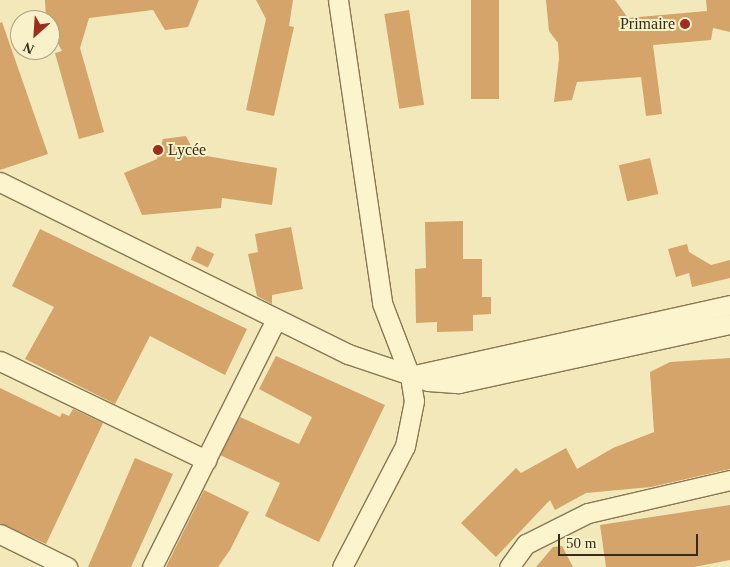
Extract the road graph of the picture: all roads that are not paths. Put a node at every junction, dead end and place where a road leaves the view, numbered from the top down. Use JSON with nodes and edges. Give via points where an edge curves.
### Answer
{"nodes":[{"id":1,"x":338,"y":0,"type":"edge"},
{"id":2,"x":0,"y":182,"type":"edge"},
{"id":3,"x":730,"y":305,"type":"edge"},
{"id":4,"x":276,"y":319,"type":"junction"},
{"id":5,"x":730,"y":324,"type":"edge"},
{"id":6,"x":0,"y":361,"type":"edge"},
{"id":7,"x":410,"y":376,"type":"junction"},
{"id":8,"x":206,"y":460,"type":"junction"},
{"id":9,"x":730,"y":480,"type":"edge"},
{"id":10,"x":0,"y":534,"type":"edge"},
{"id":11,"x":67,"y":567,"type":"edge"},
{"id":12,"x":152,"y":567,"type":"edge"},
{"id":13,"x":342,"y":567,"type":"edge"},
{"id":14,"x":509,"y":567,"type":"edge"}],
"edges":[{"from":1,"to":7,"type":"street","via":[[382,303]]},
{"from":2,"to":4,"type":"street"},
{"from":3,"to":7,"type":"street","via":[[438,367]]},
{"from":4,"to":7,"type":"street","via":[[348,354]]},
{"from":4,"to":8,"type":"street"},
{"from":5,"to":7,"type":"street","via":[[459,383]]},
{"from":6,"to":8,"type":"street"},
{"from":7,"to":13,"type":"street","via":[[414,401],[410,432]]},
{"from":8,"to":12,"type":"street"},
{"from":9,"to":14,"type":"street","via":[[588,513],[526,544]]},
{"from":10,"to":11,"type":"street"}]}
